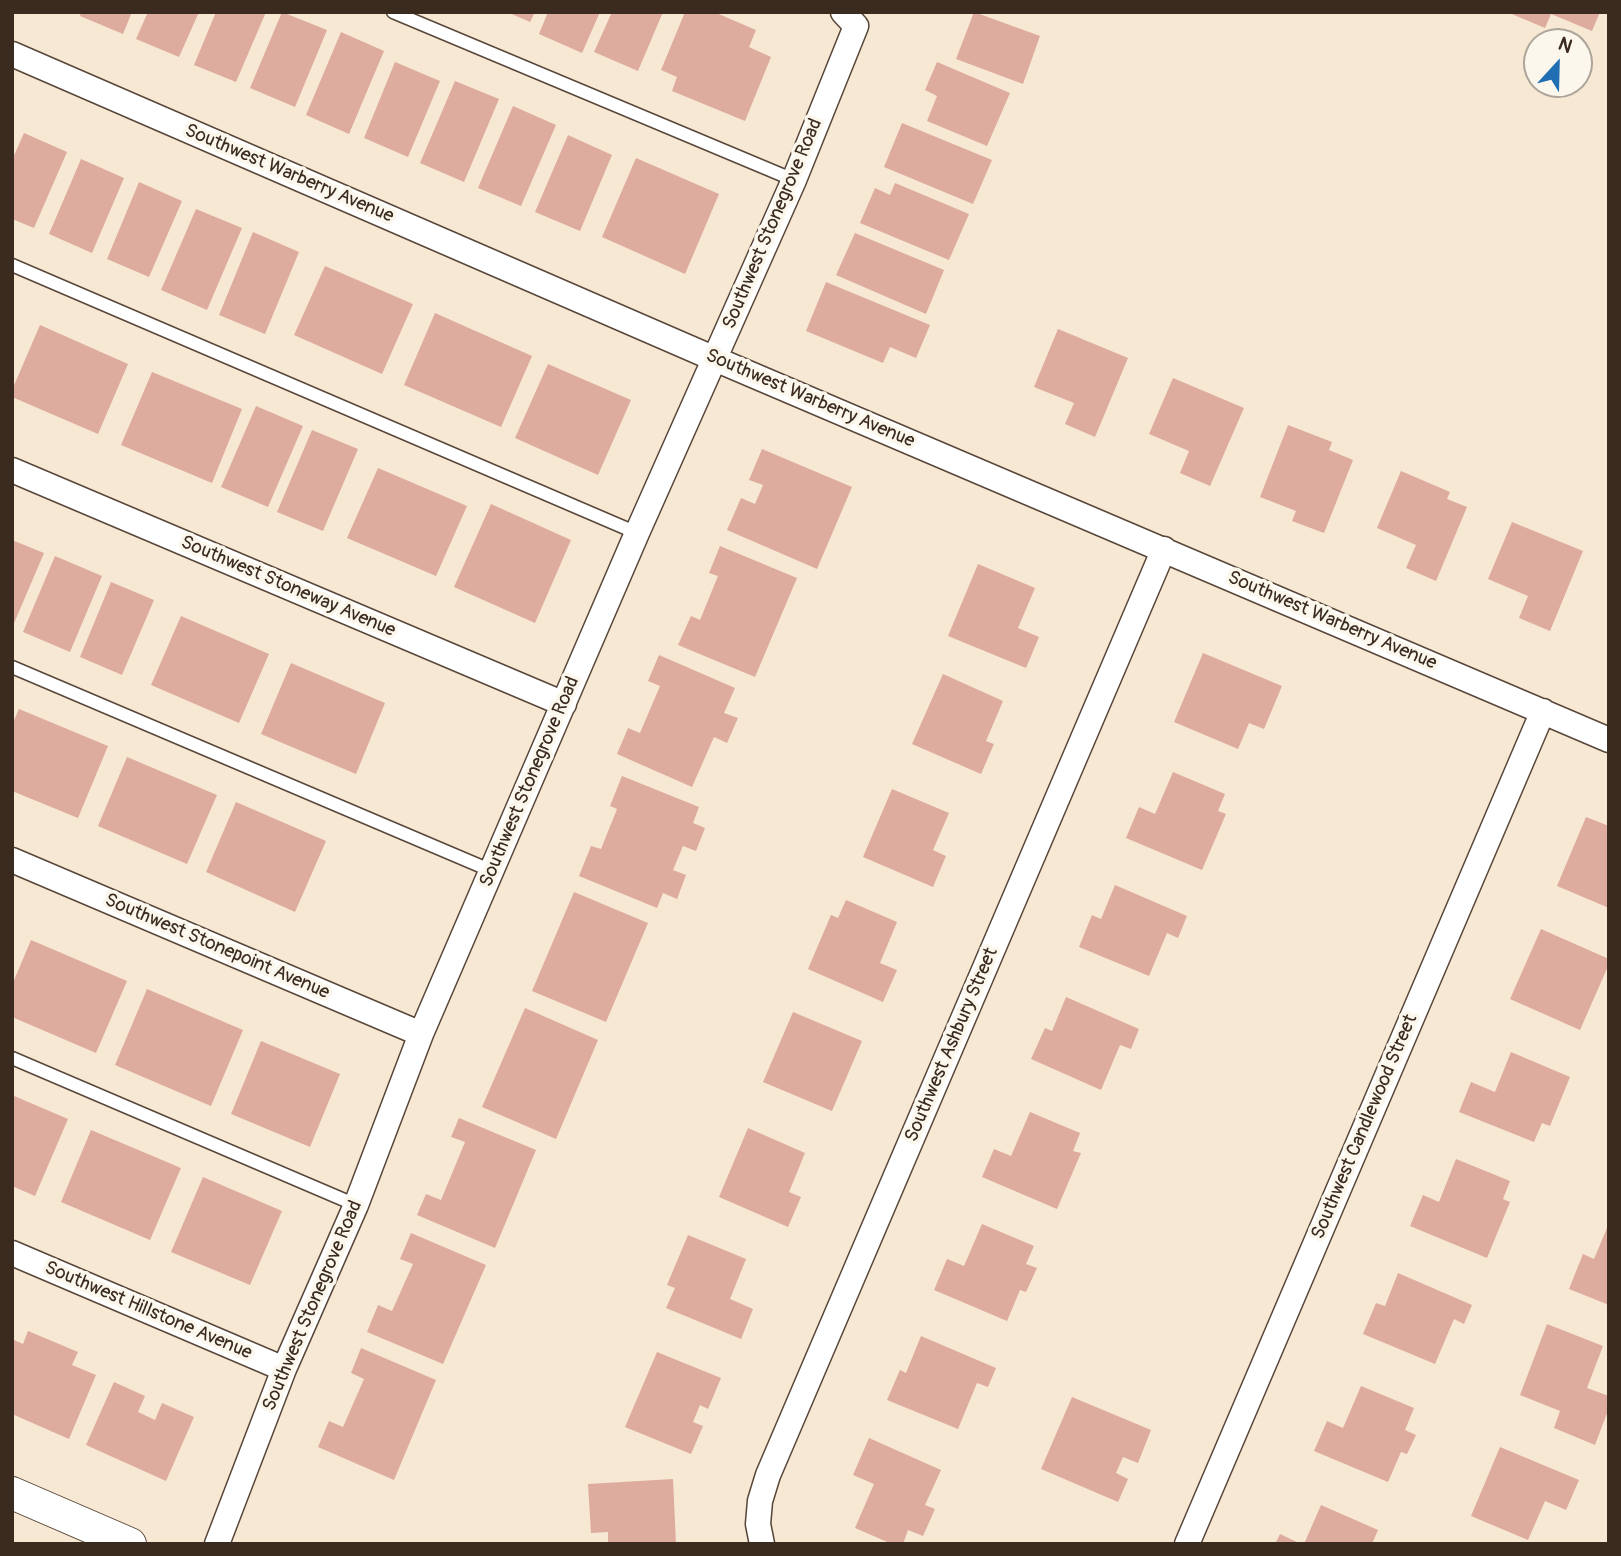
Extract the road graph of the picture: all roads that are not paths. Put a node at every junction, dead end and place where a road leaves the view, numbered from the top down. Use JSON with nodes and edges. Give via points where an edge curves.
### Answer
{"nodes":[{"id":1,"x":393,"y":12,"type":"edge"},
{"id":2,"x":849,"y":19,"type":"edge"},
{"id":3,"x":12,"y":54,"type":"edge"},
{"id":4,"x":794,"y":180,"type":"junction"},
{"id":5,"x":12,"y":265,"type":"edge"},
{"id":6,"x":715,"y":359,"type":"junction"},
{"id":7,"x":12,"y":470,"type":"edge"},
{"id":8,"x":637,"y":533,"type":"junction"},
{"id":9,"x":1164,"y":549,"type":"junction"},
{"id":10,"x":12,"y":667,"type":"edge"},
{"id":11,"x":564,"y":704,"type":"junction"},
{"id":12,"x":1543,"y":710,"type":"junction"},
{"id":13,"x":1609,"y":740,"type":"edge"},
{"id":14,"x":12,"y":860,"type":"edge"},
{"id":15,"x":492,"y":872,"type":"junction"},
{"id":16,"x":421,"y":1034,"type":"junction"},
{"id":17,"x":12,"y":1058,"type":"edge"},
{"id":18,"x":356,"y":1205,"type":"junction"},
{"id":19,"x":12,"y":1253,"type":"edge"},
{"id":20,"x":284,"y":1369,"type":"junction"},
{"id":21,"x":12,"y":1493,"type":"edge"},
{"id":22,"x":130,"y":1544,"type":"edge"},
{"id":23,"x":217,"y":1544,"type":"edge"},
{"id":24,"x":762,"y":1544,"type":"edge"},
{"id":25,"x":1187,"y":1544,"type":"edge"}],
"edges":[{"from":1,"to":4,"type":"lane"},
{"from":2,"to":4,"type":"street","name":"Southwest Stonegrove Road"},
{"from":3,"to":6,"type":"street","name":"Southwest Warberry Avenue"},
{"from":4,"to":6,"type":"street","name":"Southwest Stonegrove Road"},
{"from":5,"to":8,"type":"lane"},
{"from":6,"to":8,"type":"street","name":"Southwest Stonegrove Road"},
{"from":6,"to":9,"type":"street","name":"Southwest Warberry Avenue"},
{"from":7,"to":11,"type":"street","name":"Southwest Stoneway Avenue"},
{"from":8,"to":11,"type":"street","name":"Southwest Stonegrove Road"},
{"from":9,"to":12,"type":"street","name":"Southwest Warberry Avenue"},
{"from":9,"to":24,"type":"street","name":"Southwest Ashbury Street","via":[[768,1475],[760,1501]]},
{"from":10,"to":15,"type":"lane"},
{"from":11,"to":15,"type":"street","name":"Southwest Stonegrove Road"},
{"from":12,"to":13,"type":"street","name":"Southwest Warberry Avenue"},
{"from":12,"to":25,"type":"street","name":"Southwest Candlewood Street"},
{"from":14,"to":16,"type":"street","name":"Southwest Stonepoint Avenue"},
{"from":15,"to":16,"type":"street","name":"Southwest Stonegrove Road"},
{"from":16,"to":18,"type":"street","name":"Southwest Stonegrove Road"},
{"from":17,"to":18,"type":"lane"},
{"from":18,"to":20,"type":"street","name":"Southwest Stonegrove Road"},
{"from":19,"to":20,"type":"street","name":"Southwest Hillstone Avenue"},
{"from":20,"to":23,"type":"street","name":"Southwest Stonegrove Road"},
{"from":21,"to":22,"type":"street"}]}
